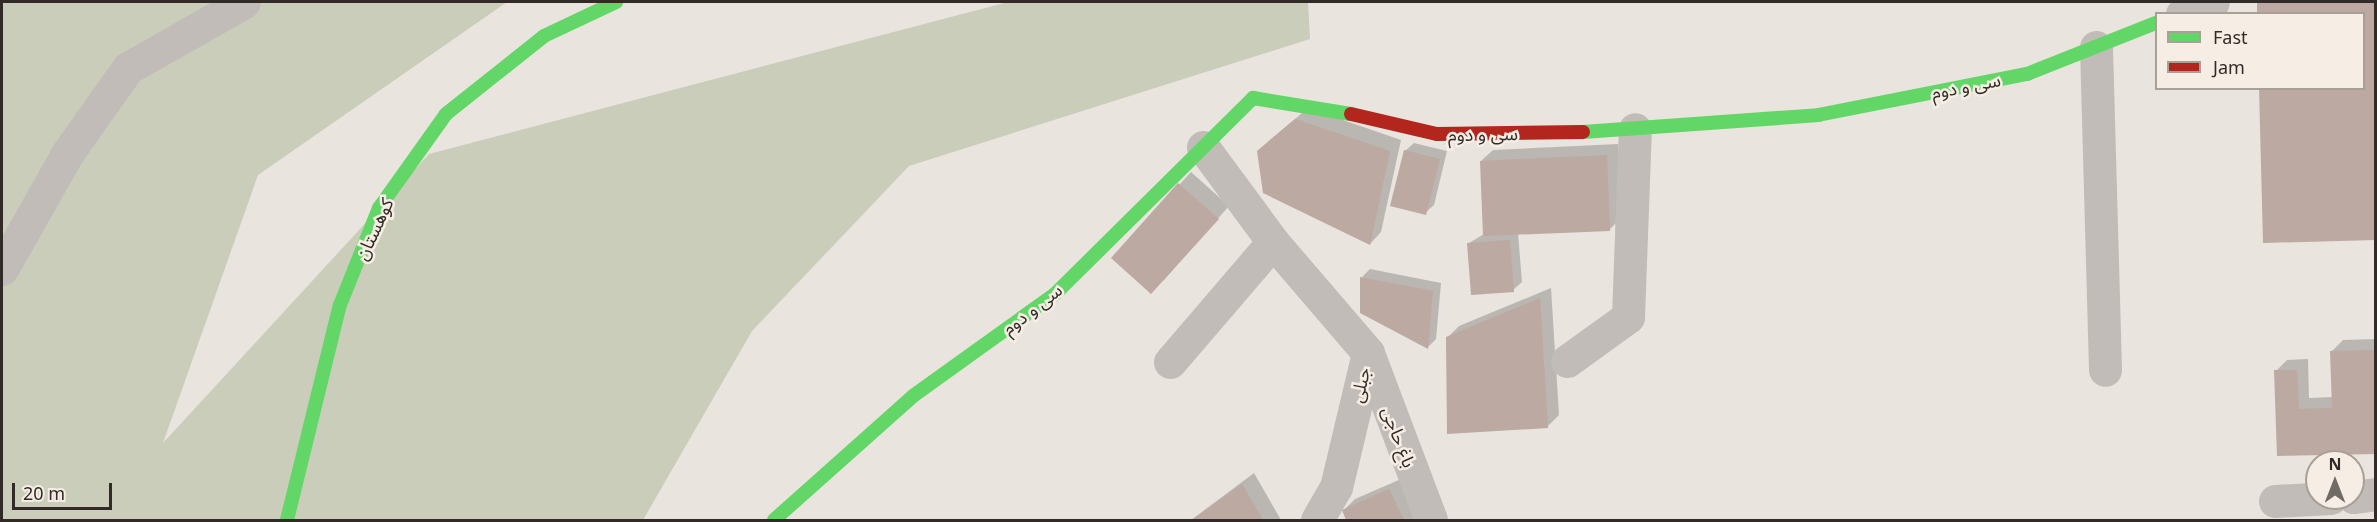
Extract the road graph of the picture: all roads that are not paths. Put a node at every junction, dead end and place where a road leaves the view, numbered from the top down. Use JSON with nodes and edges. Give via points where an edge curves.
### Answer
{"nodes":[{"id":1,"x":244,"y":2,"type":"edge"},
{"id":2,"x":616,"y":2,"type":"edge"},
{"id":3,"x":2213,"y":2,"type":"edge"},
{"id":4,"x":2187,"y":12,"type":"edge"},
{"id":5,"x":2155,"y":24,"type":"edge"},
{"id":6,"x":2096,"y":46,"type":"junction"},
{"id":7,"x":1635,"y":129,"type":"junction"},
{"id":8,"x":1203,"y":147,"type":"junction"},
{"id":9,"x":1273,"y":242,"type":"junction"},
{"id":10,"x":2,"y":269,"type":"edge"},
{"id":11,"x":1368,"y":353,"type":"junction"},
{"id":12,"x":1567,"y":361,"type":"dead end"},
{"id":13,"x":1170,"y":362,"type":"dead end"},
{"id":14,"x":2105,"y":370,"type":"dead end"},
{"id":15,"x":2305,"y":499,"type":"edge"},
{"id":16,"x":2275,"y":501,"type":"dead end"},
{"id":17,"x":287,"y":520,"type":"edge"},
{"id":18,"x":774,"y":520,"type":"edge"},
{"id":19,"x":1317,"y":520,"type":"edge"},
{"id":20,"x":1431,"y":520,"type":"edge"}],
"edges":[{"from":1,"to":10,"type":"street","via":[[128,68],[67,154]]},
{"from":2,"to":17,"type":"street","name":"کوهستان","via":[[544,36],[446,114],[379,208],[340,305]]},
{"from":3,"to":4,"type":"street"},
{"from":5,"to":6,"type":"street","name":"سی و دوم"},
{"from":6,"to":7,"type":"street","name":"سی و دوم","via":[[2026,74],[1818,115]]},
{"from":6,"to":14,"type":"street"},
{"from":7,"to":8,"type":"street","name":"سی و دوم","via":[[1437,135],[1327,108],[1253,98]]},
{"from":7,"to":12,"type":"street","via":[[1628,317]]},
{"from":8,"to":9,"type":"street","name":"جبلی"},
{"from":8,"to":18,"type":"street","name":"سی و دوم","via":[[1055,294],[913,396]]},
{"from":9,"to":11,"type":"street","name":"جبلی"},
{"from":9,"to":13,"type":"street"},
{"from":11,"to":19,"type":"street","name":"جبلی","via":[[1336,487]]},
{"from":11,"to":20,"type":"street","name":"باغ حاجی"},
{"from":15,"to":16,"type":"street"}]}
